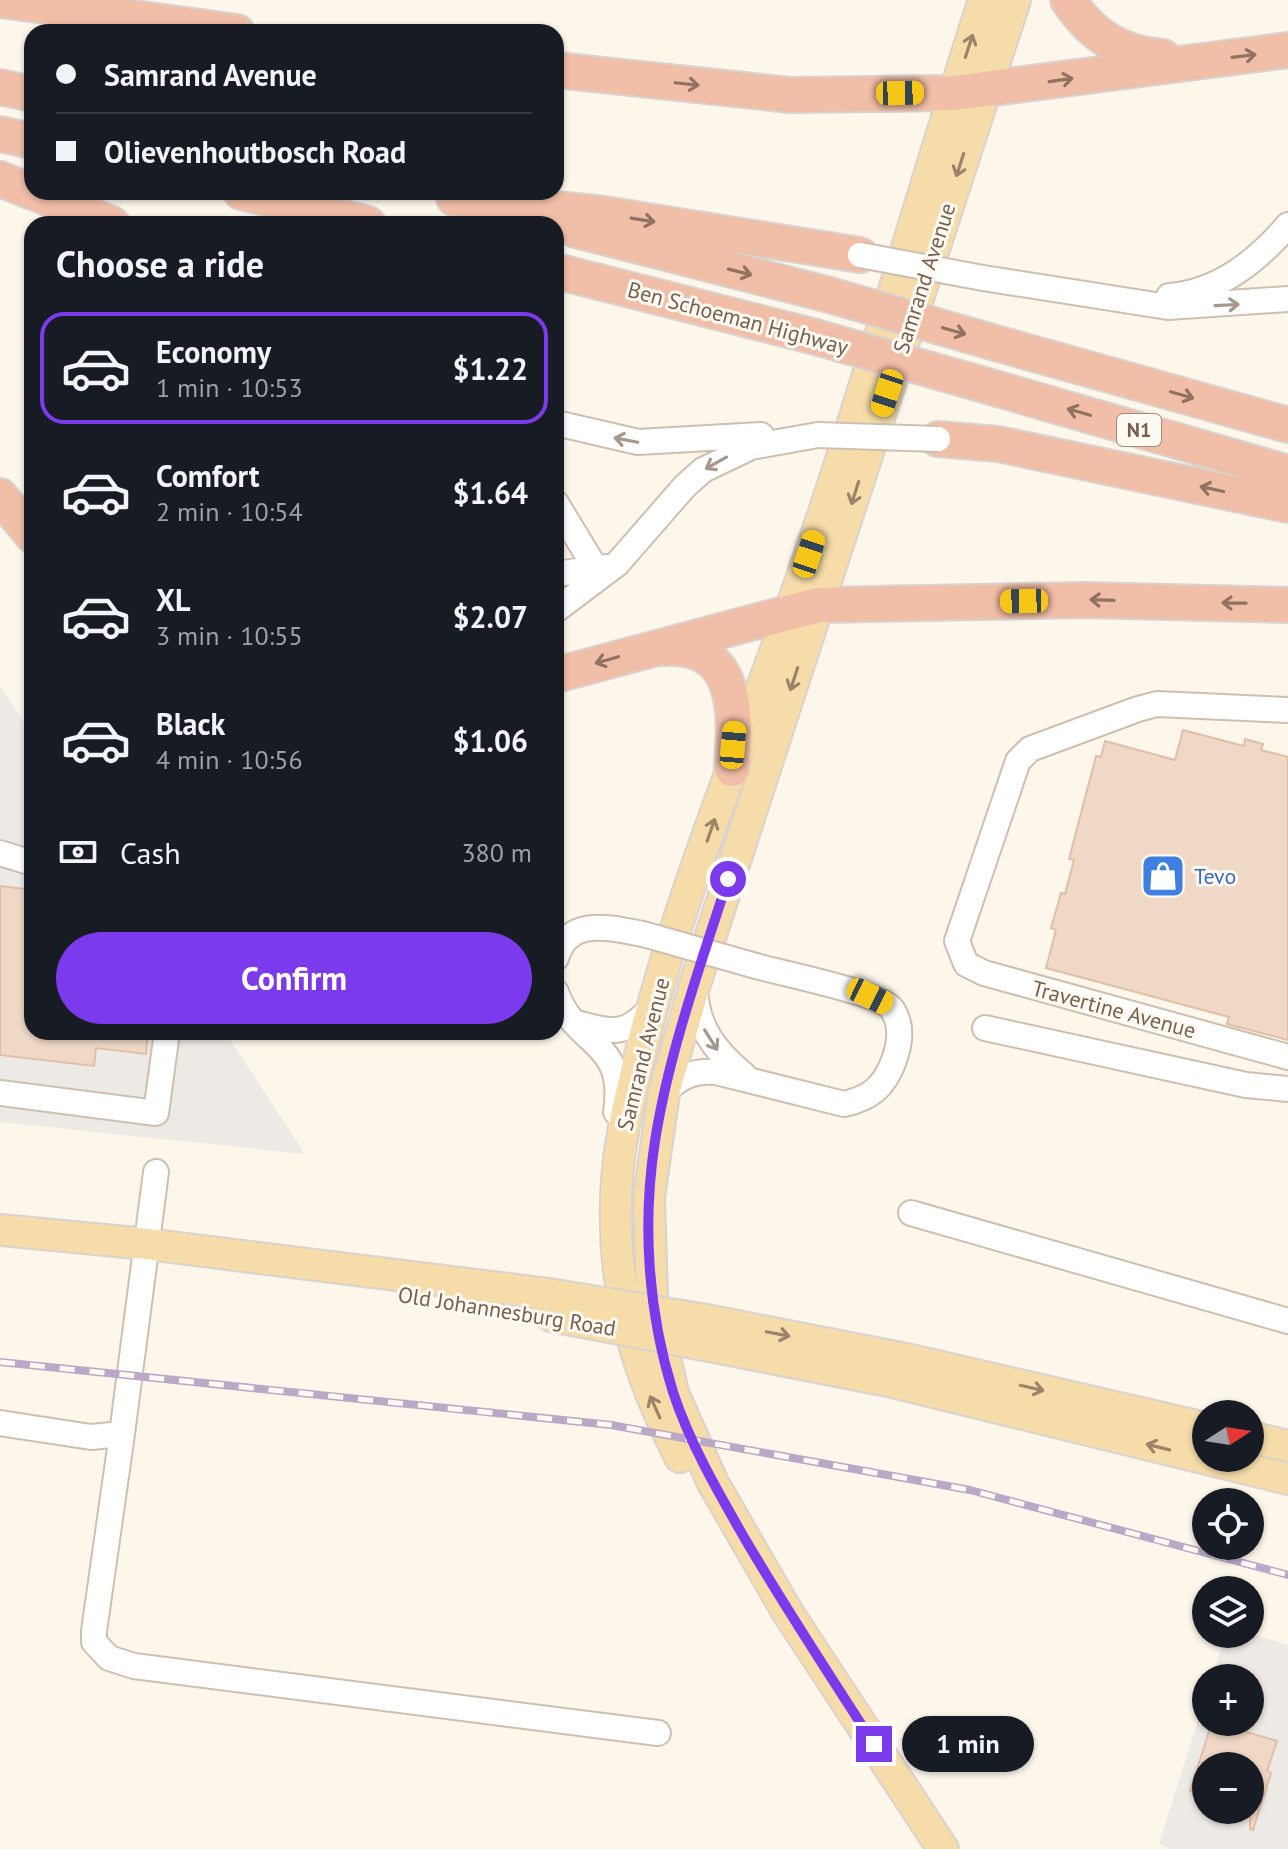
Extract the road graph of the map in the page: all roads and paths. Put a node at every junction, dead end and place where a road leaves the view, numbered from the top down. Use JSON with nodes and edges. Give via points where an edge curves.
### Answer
{"nodes":[{"id":1,"x":1,"y":0,"type":"edge"},
{"id":2,"x":984,"y":0,"type":"edge"},
{"id":3,"x":1015,"y":0,"type":"edge"},
{"id":4,"x":1068,"y":0,"type":"edge"},
{"id":5,"x":178,"y":24,"type":"edge"},
{"id":6,"x":1288,"y":50,"type":"edge"},
{"id":7,"x":1200,"y":61,"type":"junction"},
{"id":8,"x":564,"y":71,"type":"edge"},
{"id":9,"x":0,"y":87,"type":"edge"},
{"id":10,"x":24,"y":92,"type":"edge"},
{"id":11,"x":969,"y":92,"type":"junction"},
{"id":12,"x":0,"y":134,"type":"edge"},
{"id":13,"x":24,"y":139,"type":"edge"},
{"id":14,"x":0,"y":179,"type":"edge"},
{"id":15,"x":24,"y":189,"type":"edge"},
{"id":16,"x":52,"y":200,"type":"edge"},
{"id":17,"x":273,"y":200,"type":"edge"},
{"id":18,"x":461,"y":200,"type":"edge"},
{"id":19,"x":485,"y":200,"type":"edge"},
{"id":20,"x":92,"y":216,"type":"edge"},
{"id":21,"x":336,"y":216,"type":"edge"},
{"id":22,"x":524,"y":216,"type":"edge"},
{"id":23,"x":1288,"y":225,"type":"edge"},
{"id":24,"x":564,"y":226,"type":"edge"},
{"id":25,"x":860,"y":255,"type":"joint"},
{"id":26,"x":564,"y":273,"type":"edge"},
{"id":27,"x":1083,"y":293,"type":"junction"},
{"id":28,"x":1288,"y":299,"type":"edge"},
{"id":29,"x":564,"y":425,"type":"edge"},
{"id":30,"x":1288,"y":425,"type":"edge"},
{"id":31,"x":816,"y":435,"type":"junction"},
{"id":32,"x":938,"y":439,"type":"joint"},
{"id":33,"x":1288,"y":473,"type":"edge"},
{"id":34,"x":0,"y":496,"type":"edge"},
{"id":35,"x":1288,"y":505,"type":"edge"},
{"id":36,"x":564,"y":513,"type":"edge"},
{"id":37,"x":24,"y":525,"type":"edge"},
{"id":38,"x":607,"y":567,"type":"junction"},
{"id":39,"x":564,"y":573,"type":"edge"},
{"id":40,"x":564,"y":603,"type":"edge"},
{"id":41,"x":1288,"y":605,"type":"edge"},
{"id":42,"x":804,"y":608,"type":"junction"},
{"id":43,"x":647,"y":649,"type":"junction"},
{"id":44,"x":564,"y":673,"type":"edge"},
{"id":45,"x":1288,"y":710,"type":"edge"},
{"id":46,"x":732,"y":769,"type":"junction"},
{"id":47,"x":0,"y":853,"type":"edge"},
{"id":48,"x":24,"y":860,"type":"edge"},
{"id":49,"x":564,"y":943,"type":"edge"},
{"id":50,"x":695,"y":984,"type":"junction"},
{"id":51,"x":652,"y":1007,"type":"junction"},
{"id":52,"x":564,"y":1008,"type":"edge"},
{"id":53,"x":575,"y":1023,"type":"junction"},
{"id":54,"x":985,"y":1028,"type":"dead end"},
{"id":55,"x":166,"y":1040,"type":"edge"},
{"id":56,"x":1288,"y":1057,"type":"edge"},
{"id":57,"x":752,"y":1082,"type":"junction"},
{"id":58,"x":1288,"y":1089,"type":"edge"},
{"id":59,"x":0,"y":1093,"type":"edge"},
{"id":60,"x":664,"y":1093,"type":"junction"},
{"id":61,"x":156,"y":1172,"type":"dead end"},
{"id":62,"x":616,"y":1199,"type":"junction"},
{"id":63,"x":911,"y":1213,"type":"dead end"},
{"id":64,"x":0,"y":1230,"type":"edge"},
{"id":65,"x":0,"y":1243,"type":"edge"},
{"id":66,"x":146,"y":1251,"type":"junction"},
{"id":67,"x":1288,"y":1321,"type":"edge"},
{"id":68,"x":698,"y":1331,"type":"junction"},
{"id":69,"x":0,"y":1423,"type":"edge"},
{"id":70,"x":1192,"y":1425,"type":"edge"},
{"id":71,"x":122,"y":1434,"type":"junction"},
{"id":72,"x":1264,"y":1440,"type":"edge"},
{"id":73,"x":1288,"y":1446,"type":"edge"},
{"id":74,"x":1288,"y":1479,"type":"edge"},
{"id":75,"x":788,"y":1613,"type":"junction"},
{"id":76,"x":658,"y":1733,"type":"dead end"},
{"id":77,"x":943,"y":1849,"type":"edge"}],
"edges":[{"from":1,"to":5,"type":"highway"},
{"from":11,"to":2,"type":"main road","name":"Samrand Avenue","one_way":true},
{"from":3,"to":11,"type":"main road","name":"Samrand Avenue"},
{"from":4,"to":7,"type":"highway","via":[[1094,31],[1123,51]]},
{"from":7,"to":6,"type":"highway","one_way":true},
{"from":11,"to":7,"type":"highway","one_way":true},
{"from":8,"to":11,"type":"highway","one_way":true,"via":[[790,95]]},
{"from":9,"to":10,"type":"highway"},
{"from":11,"to":42,"type":"main road","name":"Samrand Avenue"},
{"from":12,"to":13,"type":"highway"},
{"from":14,"to":15,"type":"highway"},
{"from":16,"to":20,"type":"highway"},
{"from":17,"to":21,"type":"highway"},
{"from":18,"to":22,"type":"highway","name":"Ben Schoeman Highway","number":"N1"},
{"from":19,"to":25,"type":"highway","one_way":true},
{"from":23,"to":27,"type":"street","via":[[1264,254],[1198,290],[1152,297]]},
{"from":24,"to":30,"type":"highway","name":"Ben Schoeman Highway","number":"N1","one_way":true,"bridge":true,"via":[[826,294]]},
{"from":25,"to":27,"type":"street","bridge":true},
{"from":33,"to":26,"type":"highway","name":"Ben Schoeman Highway","number":"N1","one_way":true,"bridge":true,"via":[[812,336]]},
{"from":27,"to":28,"type":"street","one_way":true,"via":[[1168,307]]},
{"from":31,"to":29,"type":"street","one_way":true,"via":[[638,442]]},
{"from":31,"to":32,"type":"street","bridge":true},
{"from":31,"to":38,"type":"street","one_way":true,"via":[[751,447],[703,470]]},
{"from":35,"to":32,"type":"highway","one_way":true,"via":[[998,444]]},
{"from":34,"to":37,"type":"highway"},
{"from":36,"to":38,"type":"street"},
{"from":38,"to":39,"type":"street"},
{"from":38,"to":40,"type":"street"},
{"from":41,"to":42,"type":"highway","one_way":true,"via":[[1083,600]]},
{"from":42,"to":43,"type":"highway"},
{"from":42,"to":46,"type":"main road","name":"Samrand Avenue"},
{"from":42,"to":50,"type":"main road","name":"Samrand Avenue","one_way":true},
{"from":43,"to":44,"type":"highway","one_way":true},
{"from":43,"to":46,"type":"highway","via":[[677,648],[716,666],[733,700]]},
{"from":45,"to":56,"type":"street","name":"Travertine Avenue","via":[[1157,704],[1030,749],[1018,761],[957,941],[966,964],[984,973]]},
{"from":51,"to":46,"type":"main road","name":"Samrand Avenue","one_way":true},
{"from":47,"to":48,"type":"street"},
{"from":49,"to":57,"type":"street","bridge":true,"via":[[580,930],[598,926],[643,934],[870,996],[891,1006],[900,1025],[889,1072],[880,1088],[858,1101],[844,1104]]},
{"from":50,"to":57,"type":"street","one_way":true,"via":[[706,1035]]},
{"from":50,"to":60,"type":"main road","name":"Samrand Avenue"},
{"from":51,"to":53,"type":"street","via":[[636,1025],[619,1031]]},
{"from":51,"to":62,"type":"main road","name":"Samrand Avenue","via":[[625,1117]]},
{"from":52,"to":53,"type":"street"},
{"from":53,"to":62,"type":"street","via":[[610,1059],[619,1079],[613,1135]]},
{"from":54,"to":58,"type":"street","via":[[1246,1085]]},
{"from":55,"to":59,"type":"street","via":[[156,1113]]},
{"from":57,"to":60,"type":"street","via":[[698,1071],[676,1080]]},
{"from":60,"to":75,"type":"main road","name":"Samrand Avenue","via":[[649,1212],[652,1298],[661,1343],[673,1393],[697,1451]]},
{"from":61,"to":66,"type":"street"},
{"from":75,"to":62,"type":"main road","name":"Samrand Avenue","one_way":true,"via":[[716,1517],[653,1404],[632,1348],[620,1293]]},
{"from":63,"to":67,"type":"street"},
{"from":64,"to":66,"type":"main road","name":"Old Johannesburg Road"},
{"from":65,"to":66,"type":"main road","name":"Old Johannesburg Road"},
{"from":66,"to":68,"type":"main road","name":"Old Johannesburg Road","bridge":true,"via":[[548,1304]]},
{"from":66,"to":71,"type":"street"},
{"from":68,"to":70,"type":"main road","name":"Old Johannesburg Road","one_way":true,"via":[[911,1360]]},
{"from":74,"to":68,"type":"main road","name":"Old Johannesburg Road","one_way":true},
{"from":69,"to":71,"type":"street","via":[[91,1437]]},
{"from":71,"to":76,"type":"street","via":[[94,1631],[94,1642],[109,1658],[134,1666]]},
{"from":72,"to":73,"type":"main road"},
{"from":75,"to":77,"type":"main road"}]}
